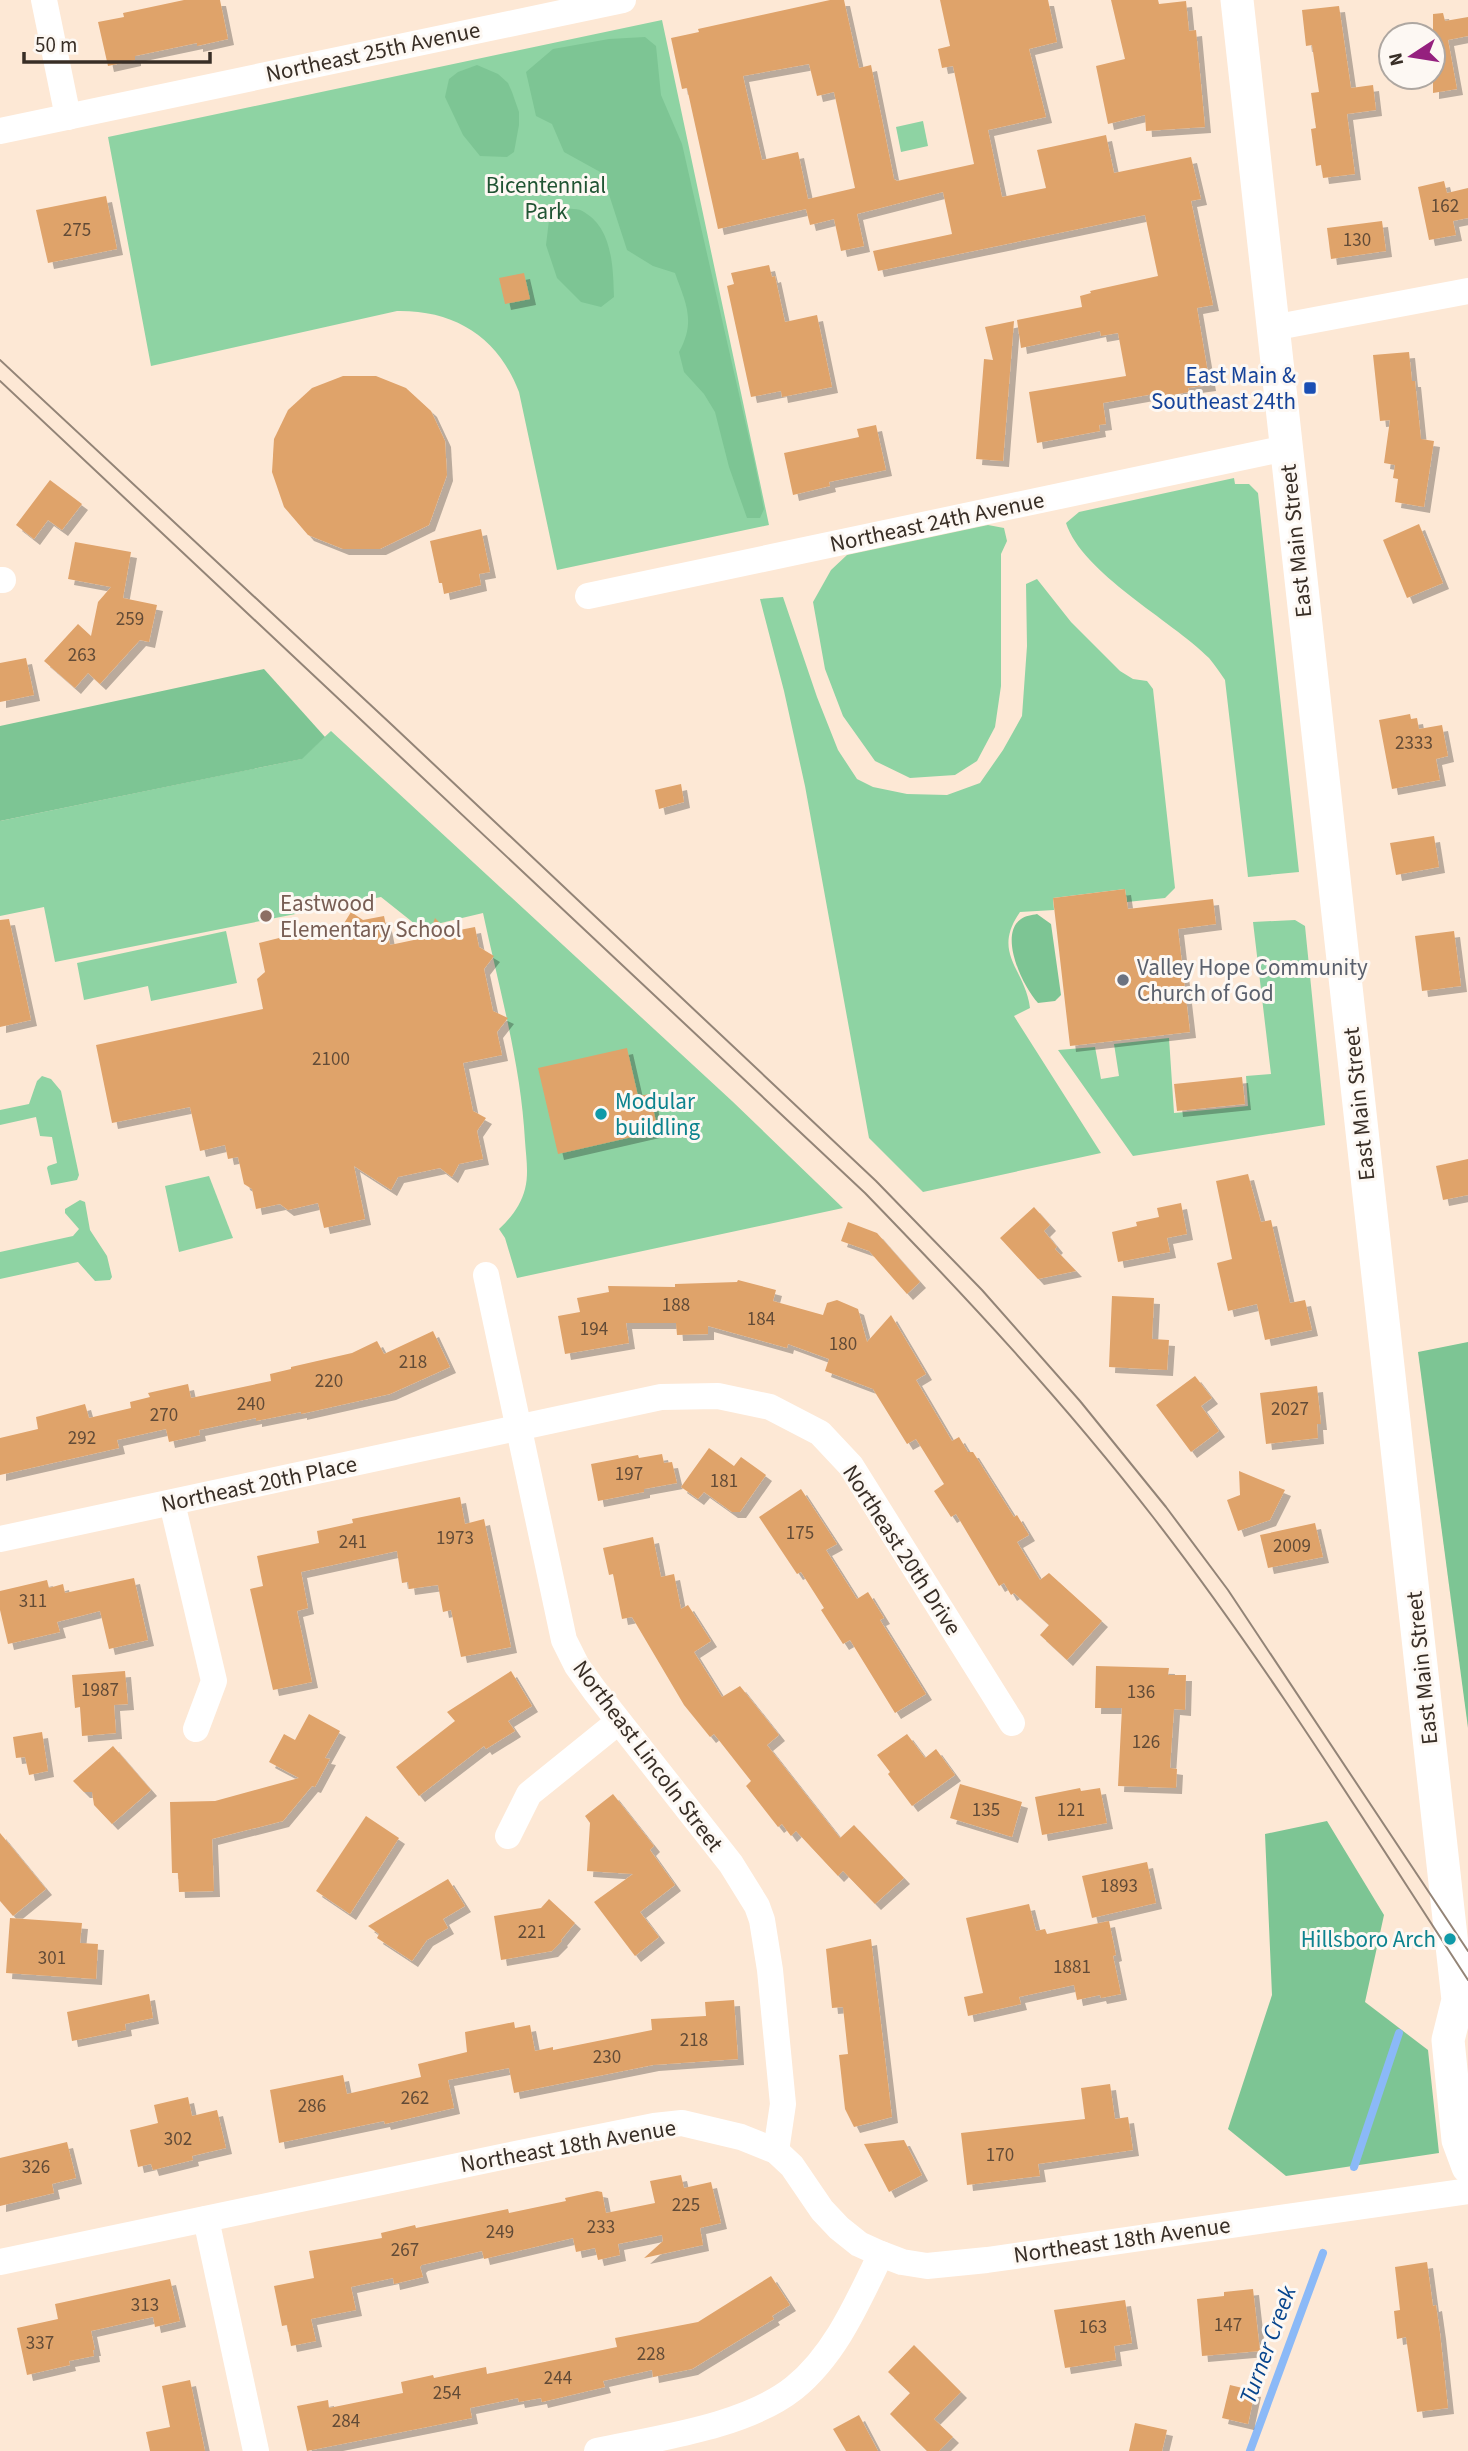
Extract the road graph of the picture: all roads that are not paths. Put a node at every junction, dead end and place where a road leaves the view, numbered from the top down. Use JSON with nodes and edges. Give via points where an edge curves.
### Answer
{"nodes":[{"id":1,"x":44,"y":0,"type":"edge"},
{"id":2,"x":623,"y":0,"type":"edge"},
{"id":3,"x":1237,"y":0,"type":"edge"},
{"id":4,"x":509,"y":12,"type":"edge"},
{"id":5,"x":68,"y":117,"type":"junction"},
{"id":6,"x":0,"y":131,"type":"edge"},
{"id":7,"x":1468,"y":291,"type":"edge"},
{"id":8,"x":1272,"y":328,"type":"junction"},
{"id":9,"x":1286,"y":448,"type":"junction"},
{"id":10,"x":588,"y":596,"type":"dead end"},
{"id":11,"x":486,"y":1275,"type":"dead end"},
{"id":12,"x":518,"y":1428,"type":"junction"},
{"id":13,"x":172,"y":1503,"type":"junction"},
{"id":14,"x":0,"y":1539,"type":"edge"},
{"id":15,"x":618,"y":1722,"type":"junction"},
{"id":16,"x":1012,"y":1723,"type":"dead end"},
{"id":17,"x":196,"y":1729,"type":"dead end"},
{"id":18,"x":508,"y":1836,"type":"dead end"},
{"id":19,"x":1465,"y":2004,"type":"edge"},
{"id":20,"x":776,"y":2151,"type":"junction"},
{"id":21,"x":1468,"y":2167,"type":"edge"},
{"id":22,"x":1468,"y":2191,"type":"edge"},
{"id":23,"x":206,"y":2219,"type":"junction"},
{"id":24,"x":881,"y":2254,"type":"junction"},
{"id":25,"x":0,"y":2262,"type":"edge"},
{"id":26,"x":256,"y":2451,"type":"edge"},
{"id":27,"x":597,"y":2451,"type":"edge"}],
"edges":[{"from":1,"to":5,"type":"street"},
{"from":2,"to":4,"type":"street","name":"Northeast 25th Avenue"},
{"from":3,"to":8,"type":"main road","name":"East Main Street"},
{"from":4,"to":5,"type":"street","name":"Northeast 25th Avenue"},
{"from":5,"to":6,"type":"street","name":"Northeast 25th Avenue"},
{"from":7,"to":8,"type":"street"},
{"from":8,"to":9,"type":"main road","name":"East Main Street"},
{"from":9,"to":10,"type":"street","name":"Northeast 24th Avenue"},
{"from":9,"to":19,"type":"main road","name":"East Main Street"},
{"from":11,"to":12,"type":"street","name":"Northeast Lincoln Street"},
{"from":12,"to":13,"type":"street","name":"Northeast 20th Place"},
{"from":12,"to":15,"type":"street","name":"Northeast Lincoln Street","via":[[564,1640]]},
{"from":12,"to":16,"type":"street","name":"Northeast 20th Drive","via":[[660,1397],[718,1396],[770,1407],[820,1433],[851,1466]]},
{"from":13,"to":14,"type":"street","name":"Northeast 20th Place"},
{"from":13,"to":17,"type":"street","via":[[214,1681]]},
{"from":15,"to":18,"type":"street","via":[[529,1794]]},
{"from":15,"to":20,"type":"street","name":"Northeast Lincoln Street","via":[[731,1864],[757,1906],[770,1970],[783,2104]]},
{"from":19,"to":21,"type":"main road","name":"East Main Street","via":[[1448,2040],[1458,2140]]},
{"from":20,"to":23,"type":"street","name":"Northeast 18th Avenue","via":[[713,2129],[682,2123],[654,2126]]},
{"from":20,"to":24,"type":"street","name":"Northeast 18th Avenue","via":[[839,2228]]},
{"from":22,"to":24,"type":"street","name":"Northeast 18th Avenue","via":[[952,2264],[927,2266]]},
{"from":23,"to":25,"type":"street","name":"Northeast 18th Avenue"},
{"from":23,"to":26,"type":"street"},
{"from":24,"to":27,"type":"street","via":[[847,2323],[795,2387],[747,2413],[697,2430]]}]}
